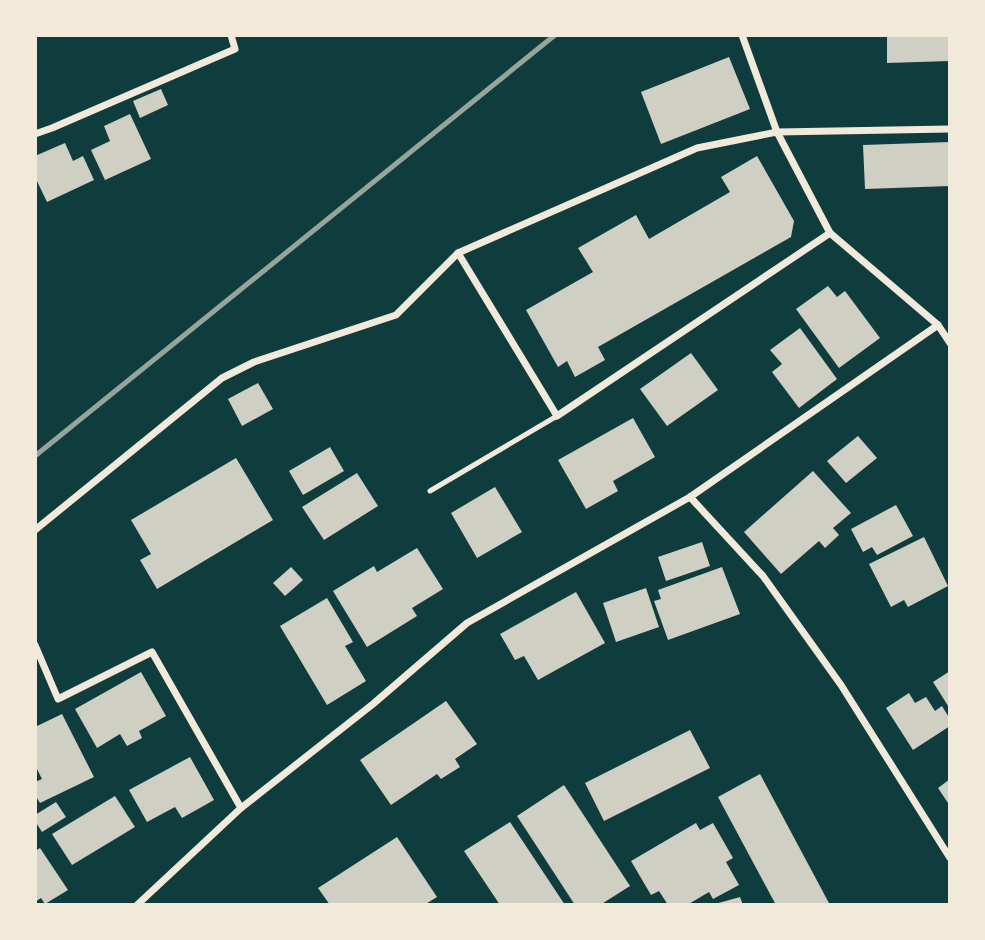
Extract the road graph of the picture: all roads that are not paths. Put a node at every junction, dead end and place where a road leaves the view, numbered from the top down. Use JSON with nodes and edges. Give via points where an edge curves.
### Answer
{"nodes":[{"id":1,"x":231,"y":35,"type":"edge"},
{"id":2,"x":742,"y":35,"type":"edge"},
{"id":3,"x":950,"y":129,"type":"edge"},
{"id":4,"x":777,"y":132,"type":"junction"},
{"id":5,"x":35,"y":134,"type":"edge"},
{"id":6,"x":830,"y":233,"type":"junction"},
{"id":7,"x":458,"y":253,"type":"junction"},
{"id":8,"x":938,"y":325,"type":"junction"},
{"id":9,"x":950,"y":343,"type":"edge"},
{"id":10,"x":557,"y":416,"type":"junction"},
{"id":11,"x":430,"y":491,"type":"dead end"},
{"id":12,"x":690,"y":497,"type":"junction"},
{"id":13,"x":35,"y":530,"type":"edge"},
{"id":14,"x":35,"y":645,"type":"edge"},
{"id":15,"x":241,"y":808,"type":"junction"},
{"id":16,"x":950,"y":858,"type":"edge"},
{"id":17,"x":136,"y":905,"type":"edge"}],
"edges":[{"from":1,"to":5,"type":"street","via":[[235,49]]},
{"from":2,"to":4,"type":"street"},
{"from":3,"to":4,"type":"street"},
{"from":4,"to":6,"type":"street"},
{"from":4,"to":7,"type":"street","via":[[697,148]]},
{"from":6,"to":8,"type":"street"},
{"from":6,"to":10,"type":"street"},
{"from":7,"to":10,"type":"street"},
{"from":7,"to":13,"type":"street","via":[[396,316],[254,362],[222,378]]},
{"from":8,"to":9,"type":"street"},
{"from":8,"to":12,"type":"street"},
{"from":10,"to":11,"type":"lane"},
{"from":12,"to":15,"type":"street","via":[[467,624]]},
{"from":12,"to":16,"type":"street","via":[[763,576],[841,685]]},
{"from":14,"to":15,"type":"street","via":[[58,699],[152,652]]},
{"from":15,"to":17,"type":"street"}]}
